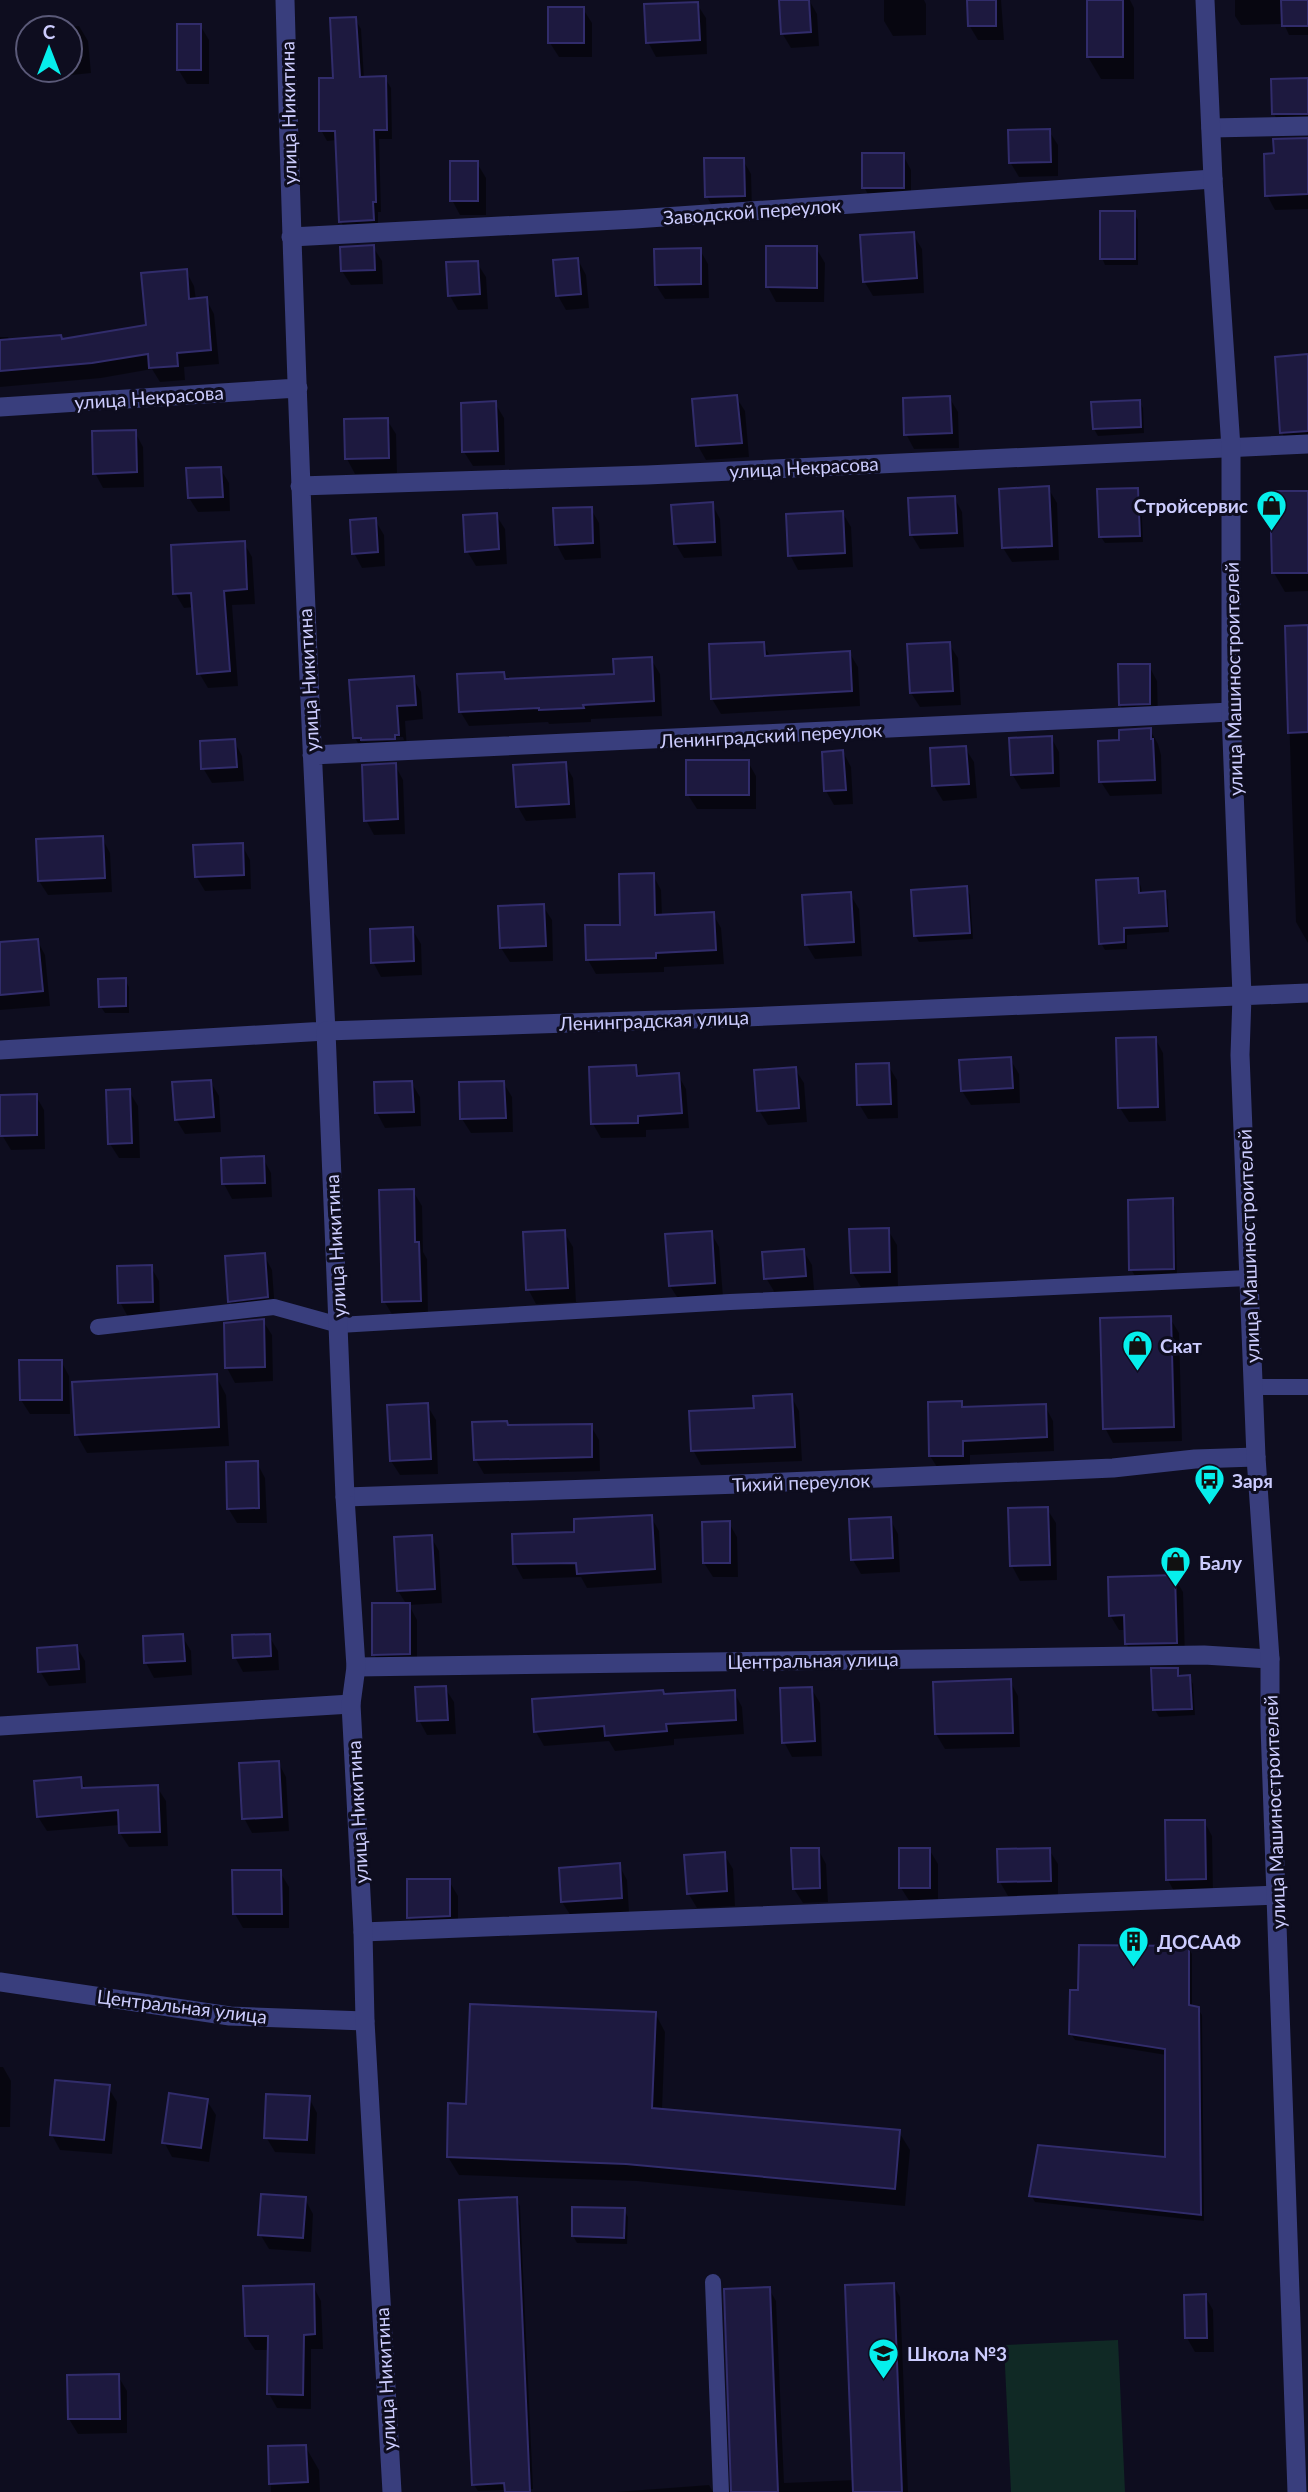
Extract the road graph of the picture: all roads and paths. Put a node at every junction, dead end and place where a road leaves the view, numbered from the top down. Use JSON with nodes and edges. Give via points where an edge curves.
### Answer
{"nodes":[{"id":1,"x":285,"y":0,"type":"edge"},
{"id":2,"x":1205,"y":0,"type":"edge"},
{"id":3,"x":1308,"y":125,"type":"edge"},
{"id":4,"x":1211,"y":128,"type":"junction"},
{"id":5,"x":1213,"y":179,"type":"junction"},
{"id":6,"x":291,"y":237,"type":"junction"},
{"id":7,"x":299,"y":388,"type":"junction"},
{"id":8,"x":0,"y":407,"type":"edge"},
{"id":9,"x":1308,"y":444,"type":"edge"},
{"id":10,"x":1231,"y":448,"type":"junction"},
{"id":11,"x":300,"y":486,"type":"junction"},
{"id":12,"x":1231,"y":712,"type":"junction"},
{"id":13,"x":312,"y":755,"type":"junction"},
{"id":14,"x":1308,"y":993,"type":"edge"},
{"id":15,"x":1241,"y":996,"type":"junction"},
{"id":16,"x":326,"y":1031,"type":"junction"},
{"id":17,"x":0,"y":1049,"type":"edge"},
{"id":18,"x":1248,"y":1278,"type":"junction"},
{"id":19,"x":339,"y":1325,"type":"junction"},
{"id":20,"x":97,"y":1327,"type":"dead end"},
{"id":21,"x":1254,"y":1387,"type":"junction"},
{"id":22,"x":1308,"y":1387,"type":"edge"},
{"id":23,"x":1256,"y":1457,"type":"junction"},
{"id":24,"x":345,"y":1497,"type":"junction"},
{"id":25,"x":1270,"y":1659,"type":"junction"},
{"id":26,"x":356,"y":1667,"type":"junction"},
{"id":27,"x":351,"y":1704,"type":"junction"},
{"id":28,"x":0,"y":1726,"type":"edge"},
{"id":29,"x":1276,"y":1895,"type":"junction"},
{"id":30,"x":363,"y":1932,"type":"junction"},
{"id":31,"x":0,"y":1982,"type":"edge"},
{"id":32,"x":365,"y":2021,"type":"junction"},
{"id":33,"x":713,"y":2282,"type":"dead end"},
{"id":34,"x":1301,"y":2482,"type":"edge"},
{"id":35,"x":391,"y":2492,"type":"edge"},
{"id":36,"x":721,"y":2492,"type":"edge"}],
"edges":[{"from":1,"to":6,"type":"street","name":"улица Никитина"},
{"from":2,"to":4,"type":"street","name":"улица Машиностроителей"},
{"from":3,"to":4,"type":"street"},
{"from":4,"to":5,"type":"street","name":"улица Машиностроителей"},
{"from":5,"to":6,"type":"street","name":"Заводской переулок","via":[[621,220]]},
{"from":5,"to":10,"type":"street","name":"улица Машиностроителей"},
{"from":6,"to":7,"type":"street","name":"улица Никитина"},
{"from":7,"to":8,"type":"street","name":"улица Некрасова"},
{"from":7,"to":11,"type":"street","name":"улица Никитина"},
{"from":9,"to":10,"type":"street","name":"улица Некрасова"},
{"from":10,"to":11,"type":"street","name":"улица Некрасова"},
{"from":10,"to":12,"type":"street","name":"улица Машиностроителей"},
{"from":11,"to":13,"type":"street","name":"улица Никитина"},
{"from":12,"to":13,"type":"street","name":"Ленинградский переулок"},
{"from":12,"to":15,"type":"street","name":"улица Машиностроителей"},
{"from":13,"to":16,"type":"street","name":"улица Никитина"},
{"from":14,"to":15,"type":"street","name":"Ленинградская улица"},
{"from":15,"to":16,"type":"street","name":"Ленинградская улица"},
{"from":15,"to":18,"type":"street","name":"улица Машиностроителей"},
{"from":16,"to":17,"type":"street","name":"Ленинградская улица"},
{"from":16,"to":19,"type":"street","name":"улица Никитина"},
{"from":18,"to":19,"type":"lane"},
{"from":18,"to":21,"type":"street","name":"улица Машиностроителей"},
{"from":19,"to":20,"type":"lane","via":[[274,1307]]},
{"from":19,"to":24,"type":"street","name":"улица Никитина"},
{"from":21,"to":22,"type":"lane"},
{"from":21,"to":23,"type":"street","name":"улица Машиностроителей"},
{"from":23,"to":24,"type":"street","name":"Тихий переулок","via":[[892,1478]]},
{"from":23,"to":25,"type":"street","name":"улица Машиностроителей"},
{"from":24,"to":26,"type":"street","name":"улица Никитина"},
{"from":25,"to":26,"type":"street","name":"Центральная улица","via":[[1204,1655]]},
{"from":25,"to":29,"type":"street","name":"улица Машиностроителей"},
{"from":26,"to":27,"type":"street","name":"улица Никитина"},
{"from":27,"to":28,"type":"street"},
{"from":27,"to":30,"type":"street","name":"улица Никитина"},
{"from":29,"to":30,"type":"street"},
{"from":29,"to":34,"type":"street","name":"улица Машиностроителей"},
{"from":30,"to":32,"type":"street","name":"улица Никитина"},
{"from":31,"to":32,"type":"street","name":"Центральная улица","via":[[230,2016]]},
{"from":32,"to":35,"type":"street","name":"улица Никитина"},
{"from":33,"to":36,"type":"lane"}]}
